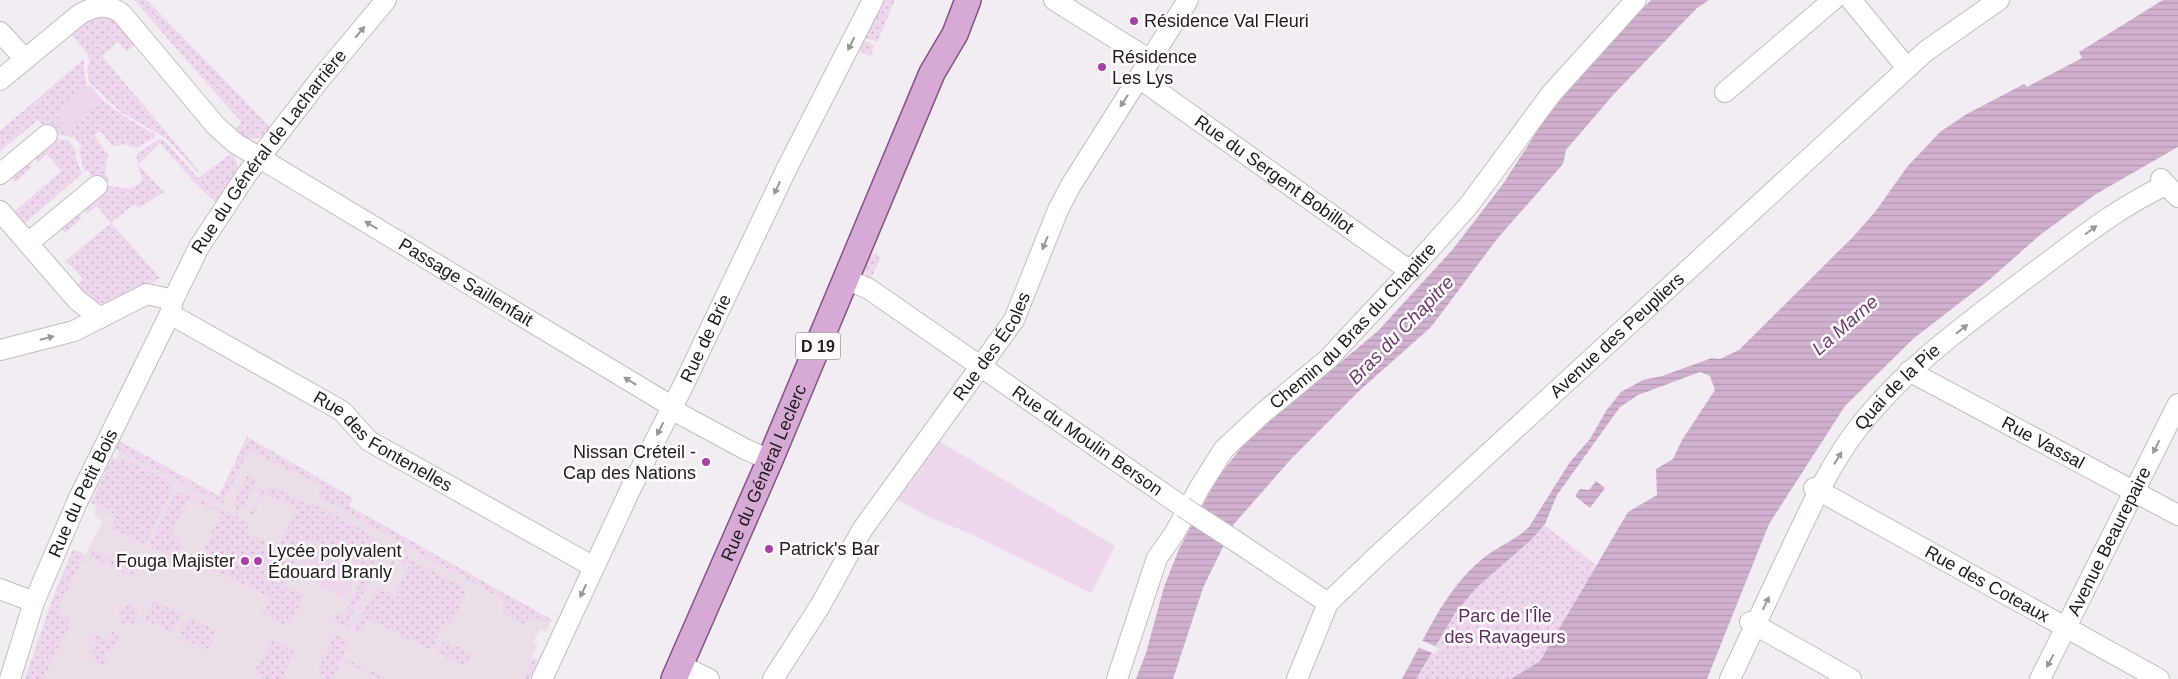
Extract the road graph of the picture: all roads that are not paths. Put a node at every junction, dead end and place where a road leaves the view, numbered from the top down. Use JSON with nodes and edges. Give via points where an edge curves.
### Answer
{"nodes":[{"id":1,"x":386,"y":0,"type":"edge"},
{"id":2,"x":872,"y":0,"type":"edge"},
{"id":3,"x":950,"y":0,"type":"edge"},
{"id":4,"x":968,"y":0,"type":"edge"},
{"id":5,"x":1054,"y":0,"type":"edge"},
{"id":6,"x":1188,"y":0,"type":"edge"},
{"id":7,"x":1636,"y":0,"type":"edge"},
{"id":8,"x":1833,"y":0,"type":"edge"},
{"id":9,"x":1851,"y":0,"type":"edge"},
{"id":10,"x":1999,"y":0,"type":"edge"},
{"id":11,"x":0,"y":32,"type":"edge"},
{"id":12,"x":25,"y":59,"type":"junction"},
{"id":13,"x":1150,"y":60,"type":"junction"},
{"id":14,"x":1907,"y":68,"type":"junction"},
{"id":15,"x":932,"y":73,"type":"junction"},
{"id":16,"x":1139,"y":78,"type":"junction"},
{"id":17,"x":0,"y":80,"type":"edge"},
{"id":18,"x":1725,"y":92,"type":"dead end"},
{"id":19,"x":47,"y":135,"type":"dead end"},
{"id":20,"x":259,"y":158,"type":"junction"},
{"id":21,"x":0,"y":174,"type":"edge"},
{"id":22,"x":97,"y":186,"type":"dead end"},
{"id":23,"x":2168,"y":187,"type":"edge"},
{"id":24,"x":0,"y":211,"type":"edge"},
{"id":25,"x":28,"y":243,"type":"junction"},
{"id":26,"x":1410,"y":271,"type":"junction"},
{"id":27,"x":846,"y":279,"type":"junction"},
{"id":28,"x":172,"y":307,"type":"junction"},
{"id":29,"x":100,"y":318,"type":"junction"},
{"id":30,"x":0,"y":350,"type":"edge"},
{"id":31,"x":981,"y":366,"type":"junction"},
{"id":32,"x":1909,"y":371,"type":"junction"},
{"id":33,"x":2178,"y":404,"type":"edge"},
{"id":34,"x":672,"y":406,"type":"junction"},
{"id":35,"x":770,"y":460,"type":"junction"},
{"id":36,"x":1817,"y":490,"type":"junction"},
{"id":37,"x":2134,"y":492,"type":"junction"},
{"id":38,"x":2178,"y":515,"type":"edge"},
{"id":39,"x":594,"y":567,"type":"junction"},
{"id":40,"x":0,"y":589,"type":"edge"},
{"id":41,"x":34,"y":602,"type":"junction"},
{"id":42,"x":1328,"y":603,"type":"junction"},
{"id":43,"x":1753,"y":624,"type":"junction"},
{"id":44,"x":2067,"y":628,"type":"junction"},
{"id":45,"x":677,"y":672,"type":"edge"},
{"id":46,"x":10,"y":679,"type":"edge"},
{"id":47,"x":542,"y":679,"type":"edge"},
{"id":48,"x":709,"y":679,"type":"edge"},
{"id":49,"x":773,"y":679,"type":"edge"},
{"id":50,"x":1117,"y":679,"type":"edge"},
{"id":51,"x":1297,"y":679,"type":"edge"},
{"id":52,"x":1730,"y":679,"type":"edge"},
{"id":53,"x":1852,"y":679,"type":"edge"},
{"id":54,"x":2040,"y":679,"type":"edge"},
{"id":55,"x":2159,"y":679,"type":"edge"}],
"edges":[{"from":20,"to":1,"type":"street","name":"Rue du Général de Lacharrière","one_way":true},
{"from":2,"to":34,"type":"street","name":"Rue de Brie","one_way":true},
{"from":3,"to":15,"type":"main road","name":"Rue du Général Leclerc","number":"D 19"},
{"from":4,"to":15,"type":"main road","name":"Rue du Général Leclerc","number":"D 19","via":[[955,34]]},
{"from":5,"to":13,"type":"street"},
{"from":6,"to":13,"type":"street","name":"Rue des Écoles"},
{"from":7,"to":26,"type":"street","name":"Chemin du Bras du Chapitre","via":[[1551,94],[1469,205]]},
{"from":8,"to":18,"type":"street"},
{"from":9,"to":14,"type":"street"},
{"from":10,"to":14,"type":"street","name":"Avenue des Peupliers"},
{"from":11,"to":12,"type":"street"},
{"from":12,"to":17,"type":"street"},
{"from":12,"to":20,"type":"street","name":"Passage Saillenfait","via":[[87,10],[102,6],[116,8],[216,126]]},
{"from":13,"to":16,"type":"street","name":"Rue des Écoles"},
{"from":14,"to":42,"type":"street","name":"Avenue des Peupliers"},
{"from":15,"to":27,"type":"main road","name":"Rue du Général Leclerc","number":"D 19"},
{"from":16,"to":26,"type":"street","name":"Rue du Sergent Bobillot"},
{"from":16,"to":31,"type":"street","name":"Rue des Écoles","one_way":true,"via":[[1071,184],[1014,320]]},
{"from":19,"to":21,"type":"street"},
{"from":20,"to":28,"type":"street","name":"Rue du Général de Lacharrière","via":[[199,247]]},
{"from":34,"to":20,"type":"street","name":"Passage Saillenfait","one_way":true},
{"from":22,"to":25,"type":"street"},
{"from":32,"to":23,"type":"street","name":"Quai de la Pie","one_way":true,"via":[[2100,223],[2140,198]]},
{"from":24,"to":25,"type":"street"},
{"from":25,"to":29,"type":"street","via":[[77,300]]},
{"from":26,"to":50,"type":"street","name":"Chemin du Bras du Chapitre","via":[[1328,359],[1224,449],[1174,534],[1156,558]]},
{"from":27,"to":31,"type":"street","name":"Rue du Moulin Berson","via":[[869,290]]},
{"from":27,"to":35,"type":"main road","name":"Rue du Général Leclerc","number":"D 19"},
{"from":28,"to":29,"type":"street","name":"Rue des Fontenelles","via":[[146,294]]},
{"from":28,"to":39,"type":"street","name":"Rue des Fontenelles","via":[[342,411],[369,441]]},
{"from":28,"to":41,"type":"street","name":"Rue du Petit Bois","via":[[78,500]]},
{"from":30,"to":29,"type":"street","name":"Rue des Fontenelles","one_way":true,"via":[[74,331]]},
{"from":31,"to":42,"type":"street","name":"Rue du Moulin Berson","bridge":true,"via":[[1183,507]]},
{"from":31,"to":49,"type":"street","name":"Rue des Écoles","via":[[862,530],[820,606]]},
{"from":36,"to":32,"type":"street","name":"Quai de la Pie","one_way":true,"via":[[1850,439]]},
{"from":32,"to":37,"type":"street","name":"Rue Vassal"},
{"from":33,"to":37,"type":"street","name":"Avenue Beaurepaire","one_way":true},
{"from":34,"to":35,"type":"street","name":"Passage Saillenfait","via":[[680,414]]},
{"from":34,"to":39,"type":"street","name":"Rue de Brie","one_way":true},
{"from":35,"to":45,"type":"main road","name":"Rue du Général Leclerc","number":"D 19"},
{"from":43,"to":36,"type":"street","name":"Quai de la Pie","one_way":true},
{"from":36,"to":44,"type":"street","name":"Rue des Coteaux"},
{"from":37,"to":38,"type":"street","name":"Rue Vassal"},
{"from":37,"to":44,"type":"street","name":"Avenue Beaurepaire"},
{"from":39,"to":47,"type":"street","name":"Rue de Brie","one_way":true},
{"from":40,"to":41,"type":"street"},
{"from":41,"to":46,"type":"street","name":"Rue du Petit Bois"},
{"from":42,"to":51,"type":"street"},
{"from":43,"to":52,"type":"street","name":"Quai de la Pie"},
{"from":43,"to":53,"type":"street"},
{"from":44,"to":54,"type":"street","name":"Avenue Beaurepaire","one_way":true},
{"from":44,"to":55,"type":"street","name":"Rue des Coteaux"},
{"from":45,"to":48,"type":"street"}]}
